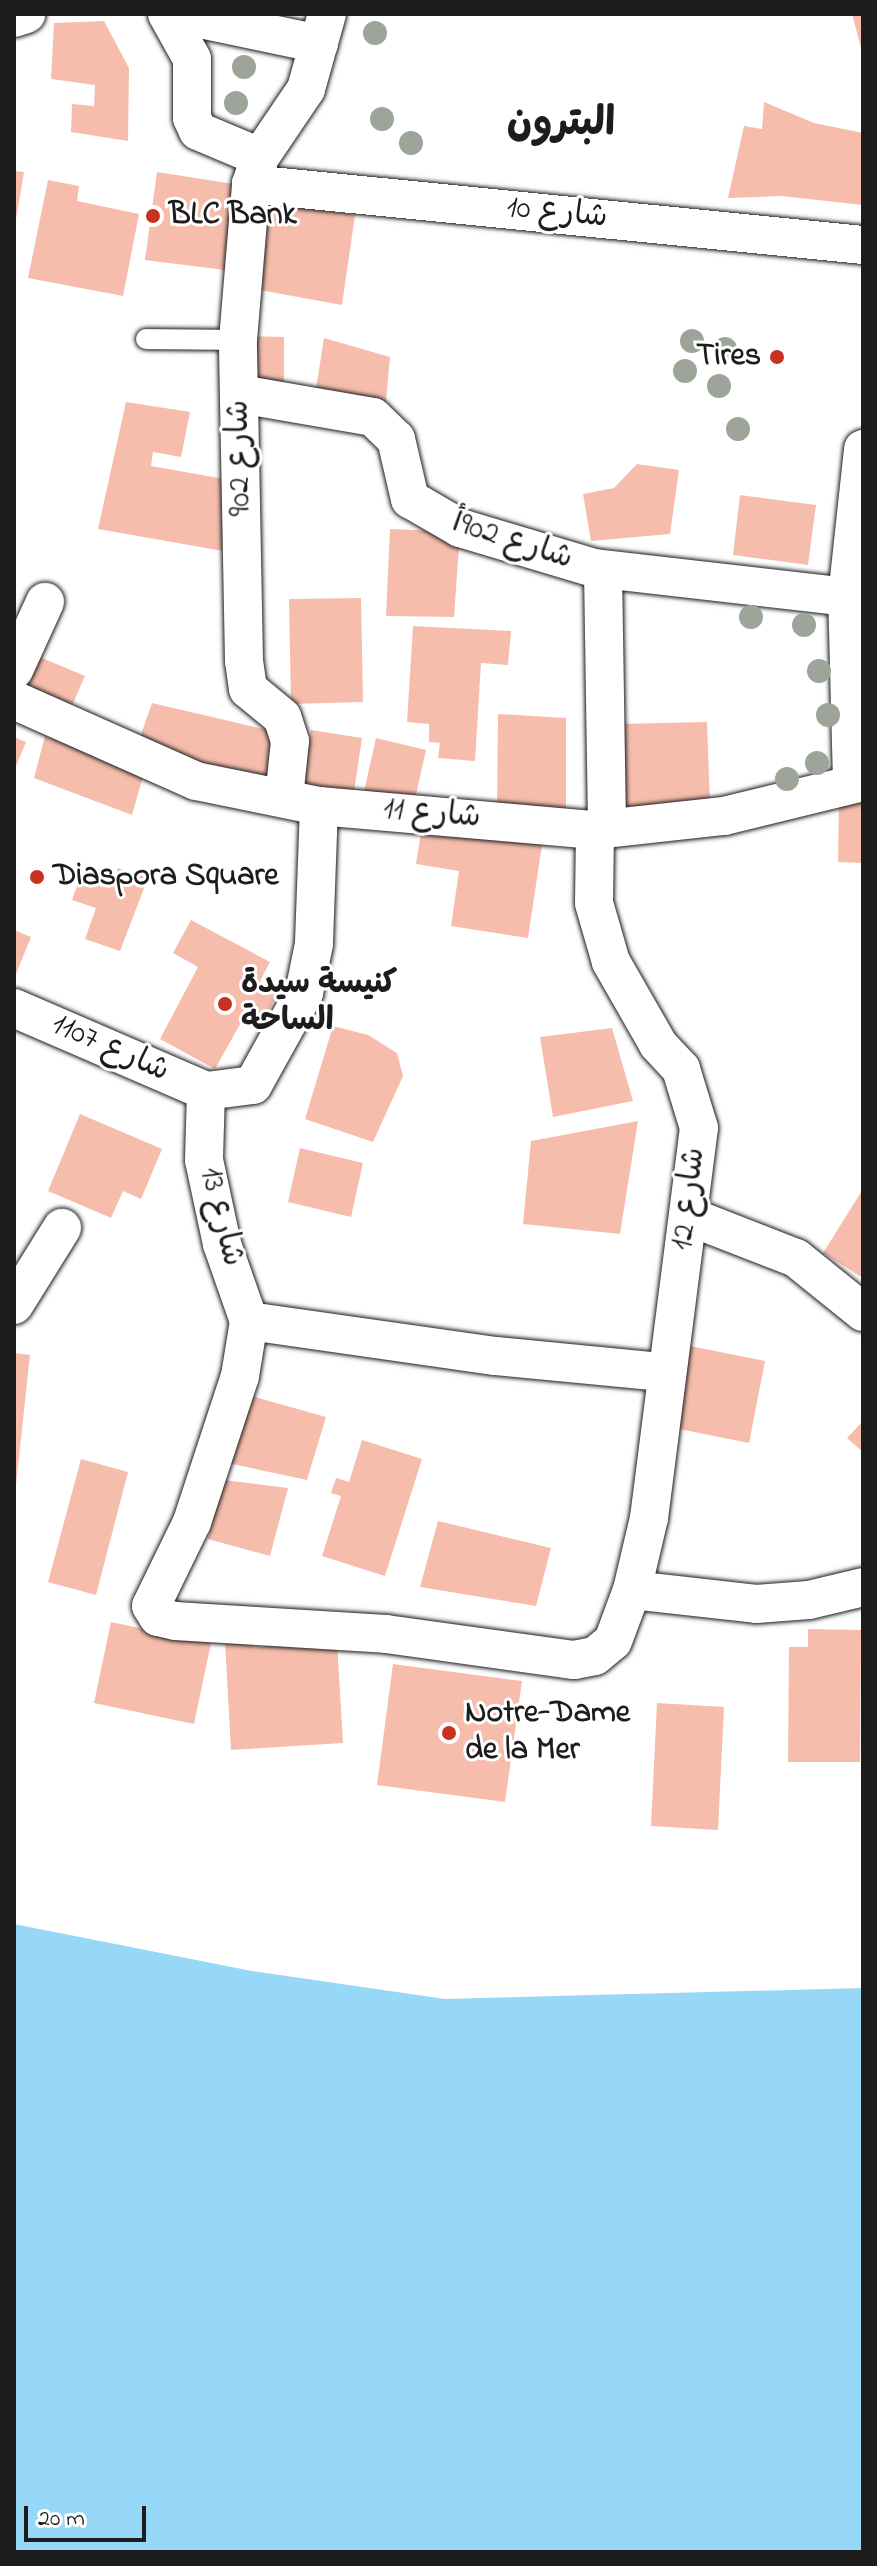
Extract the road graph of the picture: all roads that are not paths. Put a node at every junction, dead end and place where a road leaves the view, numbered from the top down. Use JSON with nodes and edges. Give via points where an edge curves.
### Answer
{"nodes":[{"id":1,"x":26,"y":14,"type":"edge"},
{"id":2,"x":167,"y":14,"type":"edge"},
{"id":3,"x":176,"y":14,"type":"edge"},
{"id":4,"x":14,"y":18,"type":"edge"},
{"id":5,"x":323,"y":29,"type":"edge"},
{"id":6,"x":255,"y":170,"type":"junction"},
{"id":7,"x":863,"y":245,"type":"edge"},
{"id":8,"x":146,"y":339,"type":"dead end"},
{"id":9,"x":238,"y":340,"type":"junction"},
{"id":10,"x":240,"y":394,"type":"junction"},
{"id":11,"x":863,"y":449,"type":"edge"},
{"id":12,"x":603,"y":570,"type":"junction"},
{"id":13,"x":847,"y":597,"type":"junction"},
{"id":14,"x":45,"y":602,"type":"dead end"},
{"id":15,"x":14,"y":670,"type":"edge"},
{"id":16,"x":14,"y":700,"type":"edge"},
{"id":17,"x":857,"y":782,"type":"edge"},
{"id":18,"x":302,"y":802,"type":"junction"},
{"id":19,"x":601,"y":830,"type":"junction"},
{"id":20,"x":14,"y":1008,"type":"edge"},
{"id":21,"x":206,"y":1091,"type":"junction"},
{"id":22,"x":688,"y":1216,"type":"junction"},
{"id":23,"x":62,"y":1228,"type":"dead end"},
{"id":24,"x":14,"y":1305,"type":"edge"},
{"id":25,"x":863,"y":1312,"type":"edge"},
{"id":26,"x":249,"y":1321,"type":"junction"},
{"id":27,"x":663,"y":1372,"type":"junction"},
{"id":28,"x":863,"y":1587,"type":"edge"},
{"id":29,"x":632,"y":1590,"type":"junction"},
{"id":30,"x":203,"y":1622,"type":"joint"}],
"edges":[{"from":1,"to":4,"type":"street"},
{"from":2,"to":6,"type":"street","name":"شارع 10","via":[[192,59],[192,118],[198,131]]},
{"from":3,"to":5,"type":"street"},
{"from":5,"to":6,"type":"street","via":[[306,89]]},
{"from":6,"to":7,"type":"street","name":"شارع 10"},
{"from":6,"to":9,"type":"street","name":"شارع 902"},
{"from":8,"to":9,"type":"lane"},
{"from":9,"to":10,"type":"street","name":"شارع 902"},
{"from":10,"to":12,"type":"street","name":"شارع 902أ","via":[[373,417],[396,439],[410,499],[437,518]]},
{"from":10,"to":18,"type":"street","name":"شارع 902","via":[[248,689],[282,717]]},
{"from":11,"to":13,"type":"street"},
{"from":12,"to":13,"type":"street","name":"شارع 902أ"},
{"from":12,"to":19,"type":"street","name":"شارع 12"},
{"from":13,"to":17,"type":"street"},
{"from":14,"to":15,"type":"street"},
{"from":16,"to":18,"type":"street","name":"شارع 11","via":[[196,781]]},
{"from":17,"to":19,"type":"street","name":"شارع 11","via":[[724,816]]},
{"from":18,"to":19,"type":"street","name":"شارع 11"},
{"from":18,"to":21,"type":"street","via":[[314,944],[304,993],[253,1085]]},
{"from":19,"to":22,"type":"street","name":"شارع 12","via":[[594,903],[611,962],[693,1096],[699,1128]]},
{"from":20,"to":21,"type":"street","name":"شارع 1107"},
{"from":21,"to":26,"type":"street","name":"شارع 13","via":[[204,1160],[222,1244]]},
{"from":22,"to":25,"type":"street","via":[[796,1258]]},
{"from":22,"to":27,"type":"street","name":"شارع 12"},
{"from":23,"to":24,"type":"street"},
{"from":26,"to":27,"type":"street","via":[[496,1356]]},
{"from":26,"to":30,"type":"street","name":"شارع 13","via":[[240,1376],[192,1522],[151,1606],[158,1617]]},
{"from":27,"to":29,"type":"street","name":"شارع 12","via":[[649,1518]]},
{"from":28,"to":29,"type":"street","via":[[809,1600],[756,1604]]},
{"from":29,"to":30,"type":"street","name":"شارع 12","via":[[613,1641],[595,1656],[574,1660],[386,1634]]}]}
